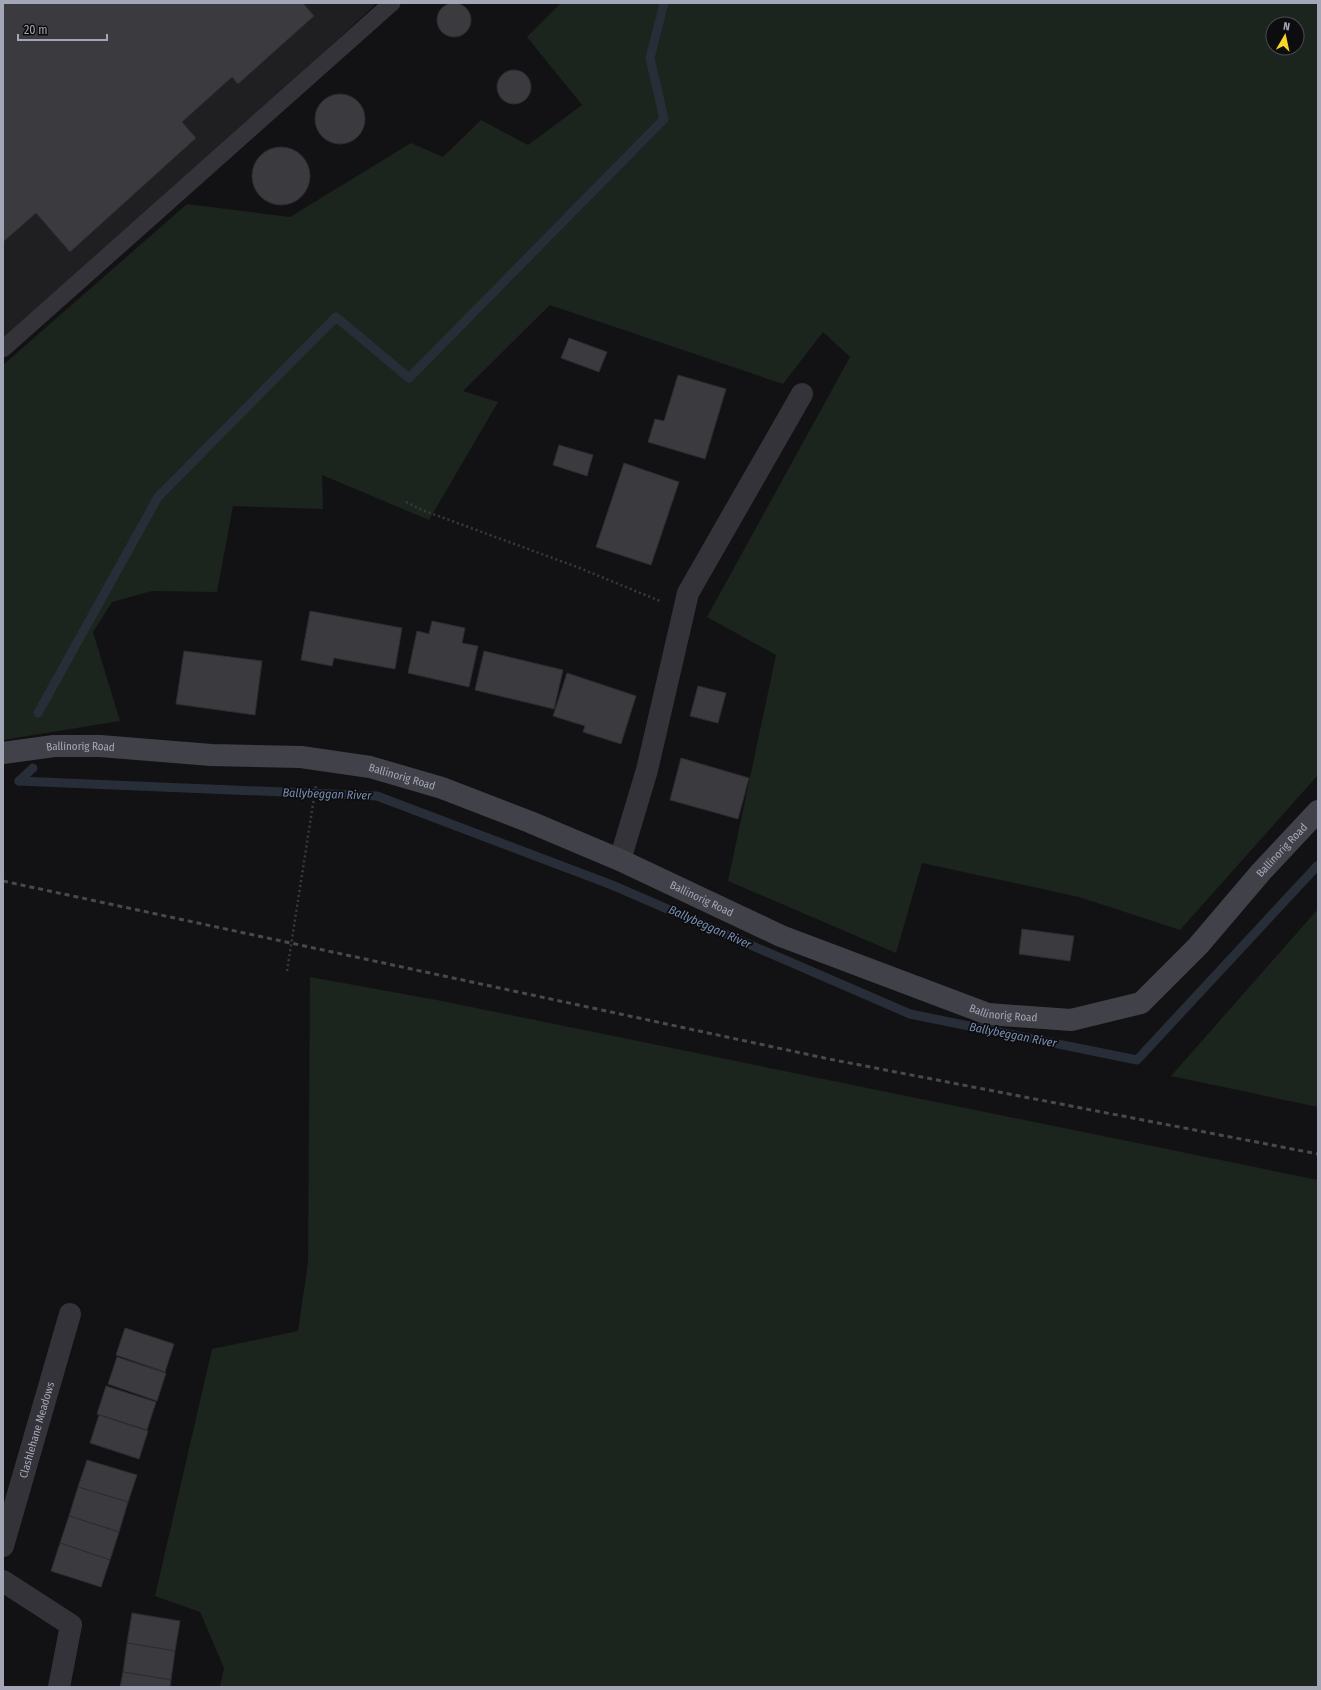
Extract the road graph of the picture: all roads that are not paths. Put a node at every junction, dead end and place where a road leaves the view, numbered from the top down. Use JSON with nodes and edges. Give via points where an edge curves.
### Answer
{"nodes":[{"id":1,"x":392,"y":3,"type":"edge"},
{"id":2,"x":3,"y":349,"type":"edge"},
{"id":3,"x":802,"y":394,"type":"dead end"},
{"id":4,"x":3,"y":753,"type":"edge"},
{"id":5,"x":1318,"y":810,"type":"edge"},
{"id":6,"x":620,"y":860,"type":"junction"},
{"id":7,"x":70,"y":1314,"type":"dead end"},
{"id":8,"x":3,"y":1546,"type":"edge"},
{"id":9,"x":3,"y":1582,"type":"edge"},
{"id":10,"x":59,"y":1687,"type":"edge"}],
"edges":[{"from":1,"to":2,"type":"lane"},
{"from":3,"to":6,"type":"street","via":[[688,593],[647,770]]},
{"from":4,"to":6,"type":"street","name":"Ballinorig Road","via":[[54,746],[100,746],[211,755],[301,757],[370,767],[442,788]]},
{"from":5,"to":6,"type":"street","name":"Ballinorig Road","via":[[1198,946],[1141,1003],[1071,1020],[988,1014],[781,936]]},
{"from":7,"to":8,"type":"street","name":"Clashlehane Meadows"},
{"from":9,"to":10,"type":"street","via":[[71,1625]]}]}
